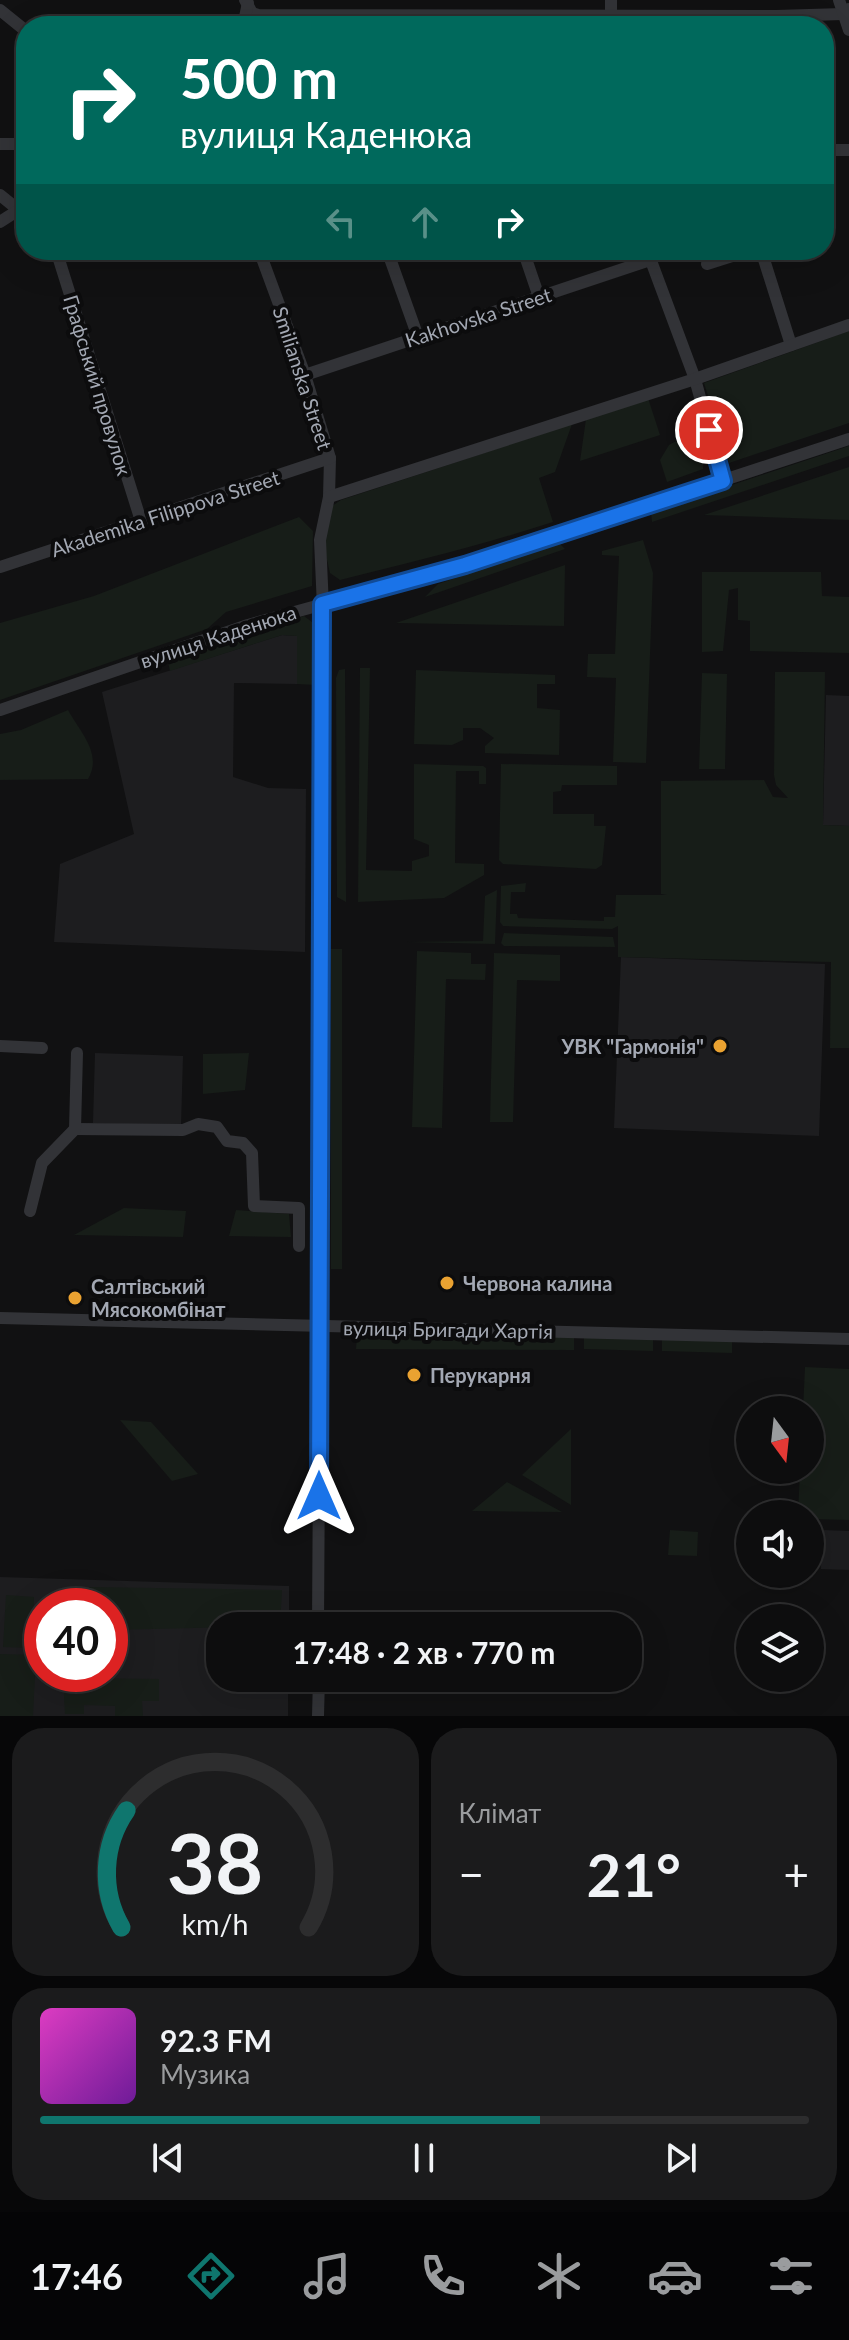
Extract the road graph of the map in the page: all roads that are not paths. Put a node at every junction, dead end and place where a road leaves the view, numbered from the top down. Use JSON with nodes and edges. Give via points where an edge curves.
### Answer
{"nodes":[{"id":1,"x":839,"y":0,"type":"edge"},
{"id":2,"x":247,"y":1,"type":"edge"},
{"id":3,"x":0,"y":10,"type":"edge"},
{"id":4,"x":846,"y":12,"type":"edge"},
{"id":5,"x":317,"y":16,"type":"edge"},
{"id":6,"x":742,"y":16,"type":"edge"},
{"id":7,"x":16,"y":23,"type":"edge"},
{"id":8,"x":849,"y":30,"type":"edge"},
{"id":9,"x":0,"y":195,"type":"edge"},
{"id":10,"x":16,"y":208,"type":"edge"},
{"id":11,"x":59,"y":260,"type":"edge"},
{"id":12,"x":263,"y":260,"type":"edge"},
{"id":13,"x":391,"y":260,"type":"edge"},
{"id":14,"x":526,"y":260,"type":"edge"},
{"id":15,"x":635,"y":260,"type":"edge"},
{"id":16,"x":650,"y":260,"type":"edge"},
{"id":17,"x":720,"y":260,"type":"edge"},
{"id":18,"x":764,"y":260,"type":"edge"},
{"id":19,"x":707,"y":264,"type":"dead end"},
{"id":20,"x":539,"y":297,"type":"junction"},
{"id":21,"x":849,"y":325,"type":"edge"},
{"id":22,"x":418,"y":337,"type":"junction"},
{"id":23,"x":791,"y":345,"type":"junction"},
{"id":24,"x":305,"y":375,"type":"junction"},
{"id":25,"x":695,"y":379,"type":"junction"},
{"id":26,"x":849,"y":439,"type":"edge"},
{"id":27,"x":330,"y":458,"type":"junction"},
{"id":28,"x":723,"y":481,"type":"junction"},
{"id":29,"x":329,"y":497,"type":"junction"},
{"id":30,"x":141,"y":521,"type":"junction"},
{"id":31,"x":1,"y":562,"type":"edge"},
{"id":32,"x":322,"y":604,"type":"junction"},
{"id":33,"x":0,"y":710,"type":"edge"},
{"id":34,"x":0,"y":1046,"type":"edge"},
{"id":35,"x":42,"y":1048,"type":"dead end"},
{"id":36,"x":77,"y":1053,"type":"dead end"},
{"id":37,"x":75,"y":1129,"type":"junction"},
{"id":38,"x":30,"y":1211,"type":"dead end"},
{"id":39,"x":299,"y":1246,"type":"dead end"},
{"id":40,"x":0,"y":1318,"type":"edge"},
{"id":41,"x":320,"y":1326,"type":"junction"},
{"id":42,"x":849,"y":1339,"type":"edge"},
{"id":43,"x":318,"y":1612,"type":"edge"},
{"id":44,"x":319,"y":1692,"type":"edge"},
{"id":45,"x":318,"y":1716,"type":"edge"}],
"edges":[{"from":1,"to":4,"type":"street"},
{"from":2,"to":5,"type":"street","via":[[258,15]]},
{"from":3,"to":7,"type":"street"},
{"from":4,"to":6,"type":"street"},
{"from":4,"to":8,"type":"street"},
{"from":9,"to":10,"type":"street"},
{"from":11,"to":30,"type":"street","name":"Графський провулок"},
{"from":12,"to":24,"type":"street","name":"Smilianska Street"},
{"from":13,"to":22,"type":"street"},
{"from":14,"to":20,"type":"street"},
{"from":15,"to":20,"type":"street","name":"Kakhovska Street"},
{"from":16,"to":25,"type":"street"},
{"from":17,"to":19,"type":"street"},
{"from":18,"to":23,"type":"street"},
{"from":20,"to":22,"type":"street","name":"Kakhovska Street"},
{"from":21,"to":23,"type":"street"},
{"from":22,"to":24,"type":"street","name":"Kakhovska Street"},
{"from":23,"to":25,"type":"street"},
{"from":24,"to":27,"type":"street","name":"Smilianska Street"},
{"from":25,"to":28,"type":"street"},
{"from":25,"to":29,"type":"street"},
{"from":26,"to":28,"type":"street","name":"вулиця Каденюка"},
{"from":27,"to":29,"type":"street","name":"Smilianska Street"},
{"from":27,"to":30,"type":"street","name":"Akademika Filippova Street"},
{"from":28,"to":32,"type":"street","name":"вулиця Каденюка","via":[[465,565]]},
{"from":29,"to":32,"type":"street","name":"Smilianska Street","via":[[320,540]]},
{"from":30,"to":31,"type":"street","name":"Akademika Filippova Street"},
{"from":32,"to":33,"type":"street","name":"вулиця Каденюка"},
{"from":32,"to":41,"type":"street","name":"Smilianska Street"},
{"from":34,"to":35,"type":"street"},
{"from":36,"to":37,"type":"street"},
{"from":37,"to":38,"type":"street","via":[[42,1163]]},
{"from":37,"to":39,"type":"street","via":[[217,1127],[227,1141],[243,1143],[252,1153],[254,1206],[299,1208]]},
{"from":40,"to":41,"type":"street","name":"вулиця Бригади Хартія"},
{"from":41,"to":42,"type":"street","name":"вулиця Бригади Хартія"},
{"from":41,"to":43,"type":"street","name":"Smilianska Street"},
{"from":44,"to":45,"type":"street"}]}
